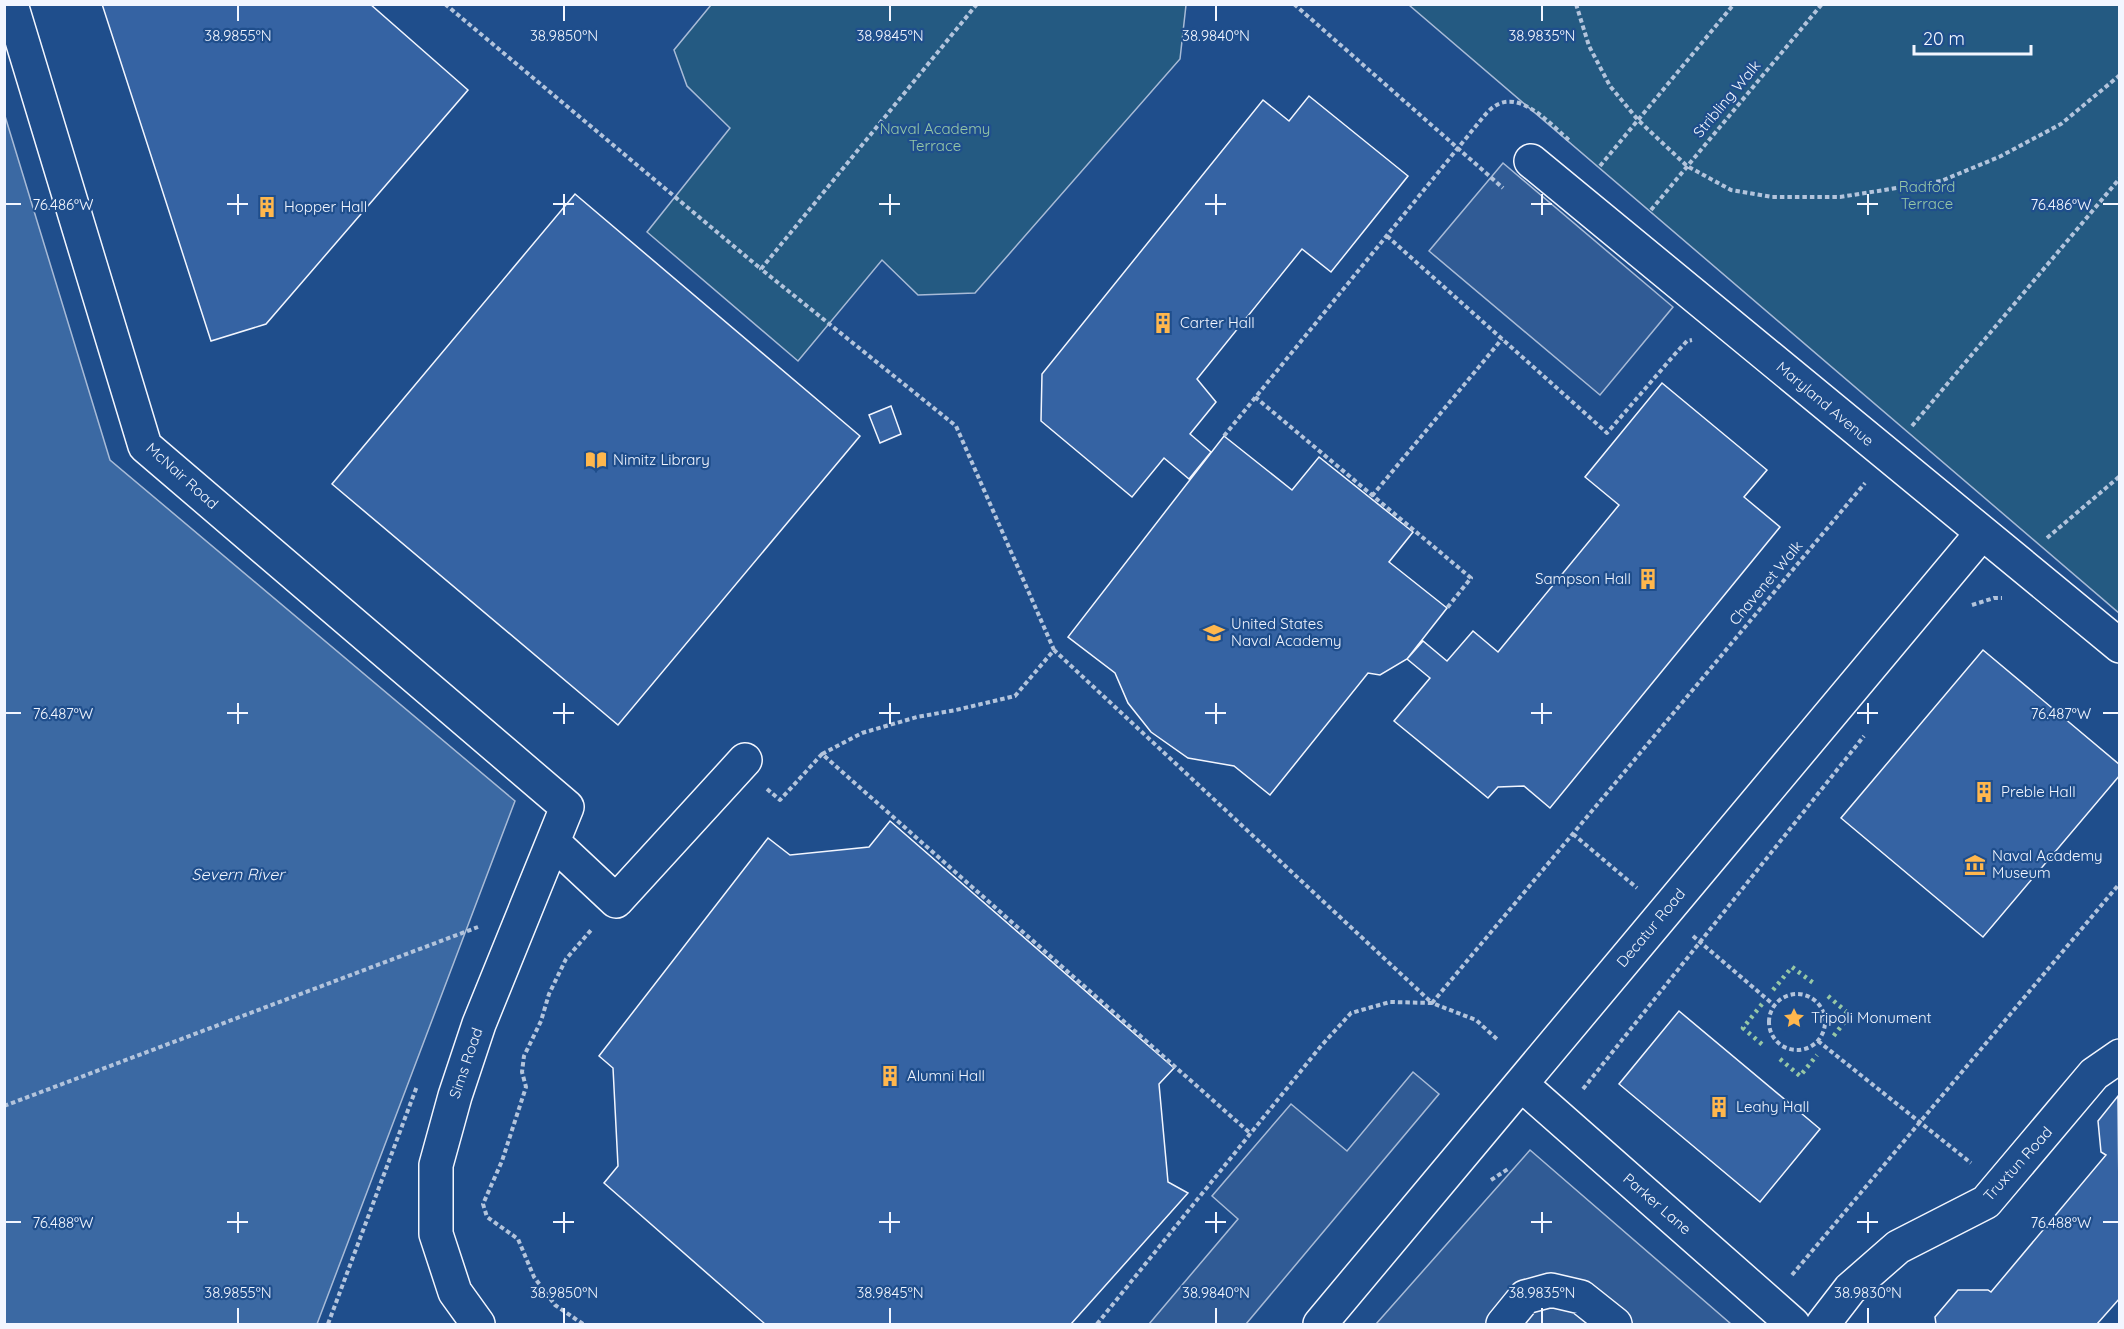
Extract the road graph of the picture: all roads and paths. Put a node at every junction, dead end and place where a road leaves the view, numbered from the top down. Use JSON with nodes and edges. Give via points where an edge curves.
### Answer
{"nodes":[{"id":1,"x":11,"y":4,"type":"edge"},
{"id":2,"x":445,"y":4,"type":"edge"},
{"id":3,"x":977,"y":4,"type":"edge"},
{"id":4,"x":1294,"y":4,"type":"edge"},
{"id":5,"x":1576,"y":4,"type":"edge"},
{"id":6,"x":1734,"y":4,"type":"edge"},
{"id":7,"x":1822,"y":4,"type":"edge"},
{"id":8,"x":2120,"y":75,"type":"edge"},
{"id":9,"x":1529,"y":107,"type":"dead end"},
{"id":10,"x":1638,"y":120,"type":"junction"},
{"id":11,"x":1458,"y":148,"type":"junction"},
{"id":12,"x":1531,"y":161,"type":"dead end"},
{"id":13,"x":1600,"y":166,"type":"dead end"},
{"id":14,"x":1687,"y":166,"type":"junction"},
{"id":15,"x":2120,"y":178,"type":"edge"},
{"id":16,"x":1507,"y":192,"type":"dead end"},
{"id":17,"x":1651,"y":210,"type":"dead end"},
{"id":18,"x":1387,"y":236,"type":"junction"},
{"id":19,"x":760,"y":269,"type":"junction"},
{"id":20,"x":1502,"y":339,"type":"junction"},
{"id":21,"x":1701,"y":339,"type":"dead end"},
{"id":22,"x":1255,"y":397,"type":"junction"},
{"id":23,"x":1224,"y":436,"type":"dead end"},
{"id":24,"x":1888,"y":455,"type":"junction"},
{"id":25,"x":2120,"y":476,"type":"edge"},
{"id":26,"x":1372,"y":496,"type":"junction"},
{"id":27,"x":1982,"y":533,"type":"junction"},
{"id":28,"x":2044,"y":541,"type":"dead end"},
{"id":29,"x":2010,"y":598,"type":"dead end"},
{"id":30,"x":1446,"y":608,"type":"dead end"},
{"id":31,"x":1968,"y":608,"type":"dead end"},
{"id":32,"x":2120,"y":646,"type":"edge"},
{"id":33,"x":1054,"y":650,"type":"junction"},
{"id":34,"x":1868,"y":732,"type":"dead end"},
{"id":35,"x":822,"y":754,"type":"junction"},
{"id":36,"x":742,"y":763,"type":"joint"},
{"id":37,"x":567,"y":807,"type":"joint"},
{"id":38,"x":553,"y":842,"type":"junction"},
{"id":39,"x":2120,"y":883,"type":"edge"},
{"id":40,"x":477,"y":937,"type":"dead end"},
{"id":41,"x":578,"y":945,"type":"dead end"},
{"id":42,"x":1432,"y":1003,"type":"junction"},
{"id":43,"x":1499,"y":1041,"type":"dead end"},
{"id":44,"x":1818,"y":1041,"type":"junction"},
{"id":45,"x":2120,"y":1056,"type":"edge"},
{"id":46,"x":421,"y":1076,"type":"dead end"},
{"id":47,"x":1521,"y":1084,"type":"junction"},
{"id":48,"x":1580,"y":1092,"type":"dead end"},
{"id":49,"x":4,"y":1106,"type":"edge"},
{"id":50,"x":1920,"y":1122,"type":"junction"},
{"id":51,"x":1251,"y":1134,"type":"junction"},
{"id":52,"x":2000,"y":1186,"type":"junction"},
{"id":53,"x":1769,"y":1303,"type":"junction"},
{"id":54,"x":328,"y":1324,"type":"edge"},
{"id":55,"x":478,"y":1324,"type":"edge"},
{"id":56,"x":584,"y":1324,"type":"edge"},
{"id":57,"x":1097,"y":1324,"type":"edge"},
{"id":58,"x":1320,"y":1324,"type":"edge"},
{"id":59,"x":1503,"y":1324,"type":"edge"},
{"id":60,"x":1615,"y":1324,"type":"edge"},
{"id":61,"x":1793,"y":1324,"type":"edge"},
{"id":62,"x":1823,"y":1324,"type":"edge"}],
"edges":[{"from":1,"to":37,"type":"street","name":"McNair Road","via":[[145,446]]},
{"from":2,"to":19,"type":"path"},
{"from":3,"to":19,"type":"path"},
{"from":4,"to":11,"type":"path"},
{"from":5,"to":10,"type":"path","via":[[1589,46],[1610,86]]},
{"from":6,"to":10,"type":"path"},
{"from":7,"to":14,"type":"path","name":"Stribling Walk"},
{"from":8,"to":14,"type":"path","via":[[2061,124],[1999,157],[1941,180],[1840,197],[1772,197],[1731,190]]},
{"from":9,"to":11,"type":"path","via":[[1512,101],[1496,105]]},
{"from":10,"to":13,"type":"path"},
{"from":10,"to":14,"type":"path"},
{"from":11,"to":16,"type":"path"},
{"from":11,"to":18,"type":"path"},
{"from":12,"to":24,"type":"street","name":"Maryland Avenue"},
{"from":14,"to":17,"type":"path","name":"Stribling Walk"},
{"from":15,"to":24,"type":"path","name":"Chavenet Walk"},
{"from":18,"to":20,"type":"path"},
{"from":18,"to":22,"type":"path"},
{"from":19,"to":33,"type":"path","via":[[956,426]]},
{"from":20,"to":21,"type":"path","via":[[1607,433],[1687,341]]},
{"from":20,"to":26,"type":"path"},
{"from":22,"to":23,"type":"path"},
{"from":22,"to":26,"type":"path"},
{"from":24,"to":27,"type":"street","name":"Maryland Avenue"},
{"from":24,"to":42,"type":"path","name":"Chavenet Walk"},
{"from":25,"to":28,"type":"path"},
{"from":26,"to":30,"type":"path","via":[[1471,578]]},
{"from":27,"to":32,"type":"street","name":"Maryland Avenue"},
{"from":27,"to":47,"type":"street","name":"Decatur Road"},
{"from":29,"to":31,"type":"path","via":[[1994,598]]},
{"from":33,"to":35,"type":"path","via":[[1016,696],[862,733]]},
{"from":33,"to":42,"type":"path"},
{"from":34,"to":48,"type":"path"},
{"from":35,"to":36,"type":"path","via":[[780,800]]},
{"from":35,"to":51,"type":"path"},
{"from":36,"to":38,"type":"street","via":[[616,901]]},
{"from":37,"to":38,"type":"street","name":"Sims Road"},
{"from":38,"to":55,"type":"street","name":"Sims Road","via":[[479,1024],[436,1165],[436,1234],[455,1292]]},
{"from":39,"to":50,"type":"path"},
{"from":40,"to":49,"type":"path","via":[[481,926]]},
{"from":41,"to":56,"type":"path","via":[[566,959],[524,1056],[522,1072],[526,1087],[502,1161],[483,1204],[487,1217],[518,1239],[534,1277],[555,1305]]},
{"from":42,"to":43,"type":"path","via":[[1476,1020]]},
{"from":42,"to":51,"type":"path","via":[[1390,1002],[1351,1013]]},
{"from":44,"to":44,"type":"path","via":[[1794,1050],[1778,1042],[1769,1026],[1778,1001],[1795,993],[1814,998],[1825,1014]]},
{"from":44,"to":50,"type":"path"},
{"from":45,"to":52,"type":"street","name":"Truxtun Road","via":[[2094,1074]]},
{"from":46,"to":54,"type":"path"},
{"from":47,"to":53,"type":"street","name":"Parker Lane"},
{"from":47,"to":58,"type":"street","name":"Decatur Road"},
{"from":50,"to":52,"type":"path"},
{"from":50,"to":53,"type":"path"},
{"from":51,"to":57,"type":"path"},
{"from":52,"to":62,"type":"street","name":"Truxtun Road","via":[[1986,1202],[1898,1247],[1850,1289]]},
{"from":53,"to":61,"type":"street","name":"Parker Lane"},
{"from":59,"to":60,"type":"street","via":[[1526,1297],[1551,1290],[1581,1297]]}]}
